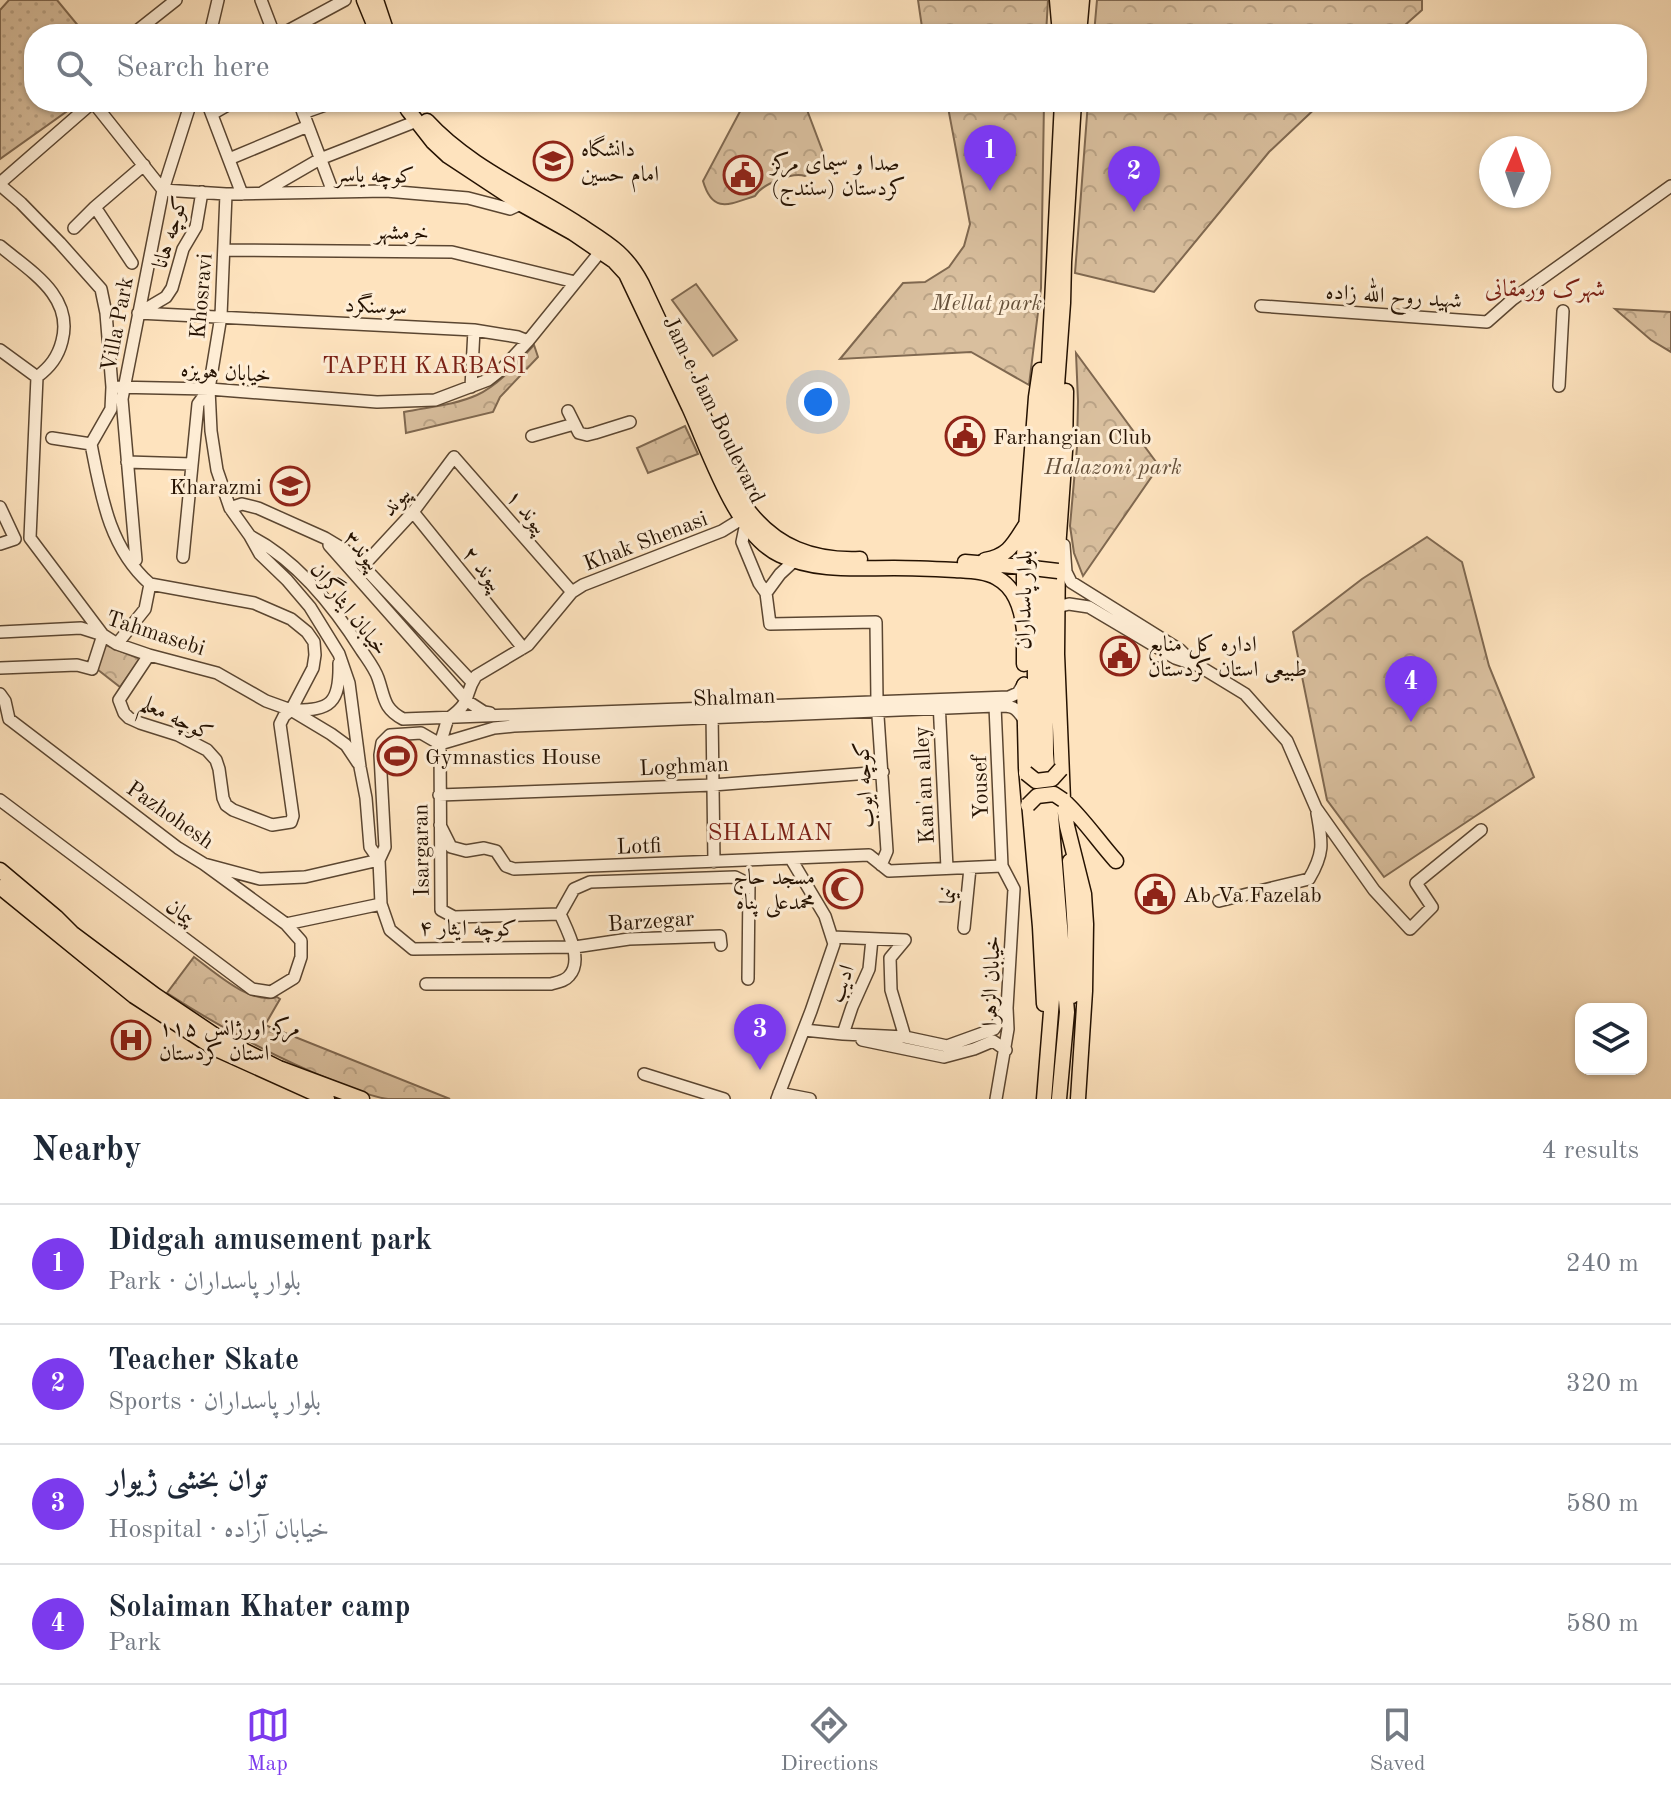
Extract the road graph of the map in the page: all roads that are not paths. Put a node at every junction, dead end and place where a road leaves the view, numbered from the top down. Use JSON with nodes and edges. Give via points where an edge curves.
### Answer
{"nodes":[{"id":1,"x":176,"y":0,"type":"edge"},
{"id":2,"x":218,"y":0,"type":"edge"},
{"id":3,"x":261,"y":0,"type":"edge"},
{"id":4,"x":345,"y":0,"type":"edge"},
{"id":5,"x":364,"y":0,"type":"edge"},
{"id":6,"x":376,"y":0,"type":"edge"},
{"id":7,"x":1057,"y":0,"type":"edge"},
{"id":8,"x":1068,"y":0,"type":"edge"},
{"id":9,"x":1082,"y":0,"type":"edge"},
{"id":10,"x":146,"y":24,"type":"edge"},
{"id":11,"x":212,"y":24,"type":"edge"},
{"id":12,"x":270,"y":24,"type":"edge"},
{"id":13,"x":301,"y":24,"type":"edge"},
{"id":14,"x":374,"y":24,"type":"edge"},
{"id":15,"x":377,"y":24,"type":"edge"},
{"id":16,"x":1059,"y":24,"type":"edge"},
{"id":17,"x":1067,"y":24,"type":"edge"},
{"id":18,"x":1080,"y":24,"type":"edge"},
{"id":19,"x":82,"y":112,"type":"edge"},
{"id":20,"x":101,"y":112,"type":"edge"},
{"id":21,"x":188,"y":112,"type":"edge"},
{"id":22,"x":211,"y":112,"type":"edge"},
{"id":23,"x":303,"y":112,"type":"edge"},
{"id":24,"x":411,"y":112,"type":"edge"},
{"id":25,"x":422,"y":112,"type":"edge"},
{"id":26,"x":1062,"y":112,"type":"edge"},
{"id":27,"x":1073,"y":112,"type":"edge"},
{"id":28,"x":417,"y":121,"type":"junction"},
{"id":29,"x":308,"y":126,"type":"junction"},
{"id":30,"x":229,"y":159,"type":"junction"},
{"id":31,"x":320,"y":159,"type":"junction"},
{"id":32,"x":144,"y":165,"type":"junction"},
{"id":33,"x":0,"y":184,"type":"edge"},
{"id":34,"x":1671,"y":186,"type":"edge"},
{"id":35,"x":163,"y":190,"type":"junction"},
{"id":36,"x":202,"y":192,"type":"junction"},
{"id":37,"x":333,"y":192,"type":"junction"},
{"id":38,"x":226,"y":194,"type":"junction"},
{"id":39,"x":242,"y":194,"type":"junction"},
{"id":40,"x":259,"y":194,"type":"junction"},
{"id":41,"x":521,"y":204,"type":"junction"},
{"id":42,"x":95,"y":207,"type":"junction"},
{"id":43,"x":74,"y":228,"type":"dead end"},
{"id":44,"x":0,"y":246,"type":"edge"},
{"id":45,"x":224,"y":250,"type":"junction"},
{"id":46,"x":600,"y":252,"type":"junction"},
{"id":47,"x":132,"y":263,"type":"dead end"},
{"id":48,"x":575,"y":282,"type":"junction"},
{"id":49,"x":1057,"y":303,"type":"junction"},
{"id":50,"x":1261,"y":306,"type":"dead end"},
{"id":51,"x":1563,"y":311,"type":"dead end"},
{"id":52,"x":138,"y":313,"type":"junction"},
{"id":53,"x":221,"y":316,"type":"junction"},
{"id":54,"x":474,"y":330,"type":"junction"},
{"id":55,"x":528,"y":341,"type":"junction"},
{"id":56,"x":0,"y":350,"type":"edge"},
{"id":57,"x":37,"y":377,"type":"junction"},
{"id":58,"x":1559,"y":386,"type":"dead end"},
{"id":59,"x":118,"y":387,"type":"junction"},
{"id":60,"x":471,"y":387,"type":"junction"},
{"id":61,"x":209,"y":389,"type":"junction"},
{"id":62,"x":568,"y":411,"type":"dead end"},
{"id":63,"x":630,"y":422,"type":"dead end"},
{"id":64,"x":574,"y":424,"type":"junction"},
{"id":65,"x":532,"y":436,"type":"dead end"},
{"id":66,"x":52,"y":438,"type":"dead end"},
{"id":67,"x":91,"y":444,"type":"junction"},
{"id":68,"x":454,"y":457,"type":"joint"},
{"id":69,"x":127,"y":462,"type":"junction"},
{"id":70,"x":192,"y":464,"type":"junction"},
{"id":71,"x":0,"y":507,"type":"edge"},
{"id":72,"x":230,"y":508,"type":"junction"},
{"id":73,"x":413,"y":512,"type":"junction"},
{"id":74,"x":744,"y":521,"type":"junction"},
{"id":75,"x":1060,"y":521,"type":"junction"},
{"id":76,"x":1027,"y":523,"type":"junction"},
{"id":77,"x":250,"y":536,"type":"junction"},
{"id":78,"x":325,"y":538,"type":"junction"},
{"id":79,"x":0,"y":544,"type":"edge"},
{"id":80,"x":183,"y":557,"type":"dead end"},
{"id":81,"x":136,"y":560,"type":"dead end"},
{"id":82,"x":794,"y":561,"type":"junction"},
{"id":83,"x":972,"y":562,"type":"junction"},
{"id":84,"x":851,"y":564,"type":"junction"},
{"id":85,"x":363,"y":566,"type":"junction"},
{"id":86,"x":1024,"y":567,"type":"junction"},
{"id":87,"x":1058,"y":571,"type":"junction"},
{"id":88,"x":150,"y":584,"type":"junction"},
{"id":89,"x":572,"y":592,"type":"junction"},
{"id":90,"x":766,"y":593,"type":"junction"},
{"id":91,"x":1057,"y":607,"type":"junction"},
{"id":92,"x":1124,"y":622,"type":"junction"},
{"id":93,"x":1024,"y":630,"type":"junction"},
{"id":94,"x":0,"y":632,"type":"edge"},
{"id":95,"x":103,"y":635,"type":"junction"},
{"id":96,"x":117,"y":644,"type":"junction"},
{"id":97,"x":523,"y":648,"type":"junction"},
{"id":98,"x":339,"y":654,"type":"junction"},
{"id":99,"x":149,"y":655,"type":"junction"},
{"id":100,"x":0,"y":668,"type":"edge"},
{"id":101,"x":472,"y":682,"type":"junction"},
{"id":102,"x":1024,"y":683,"type":"junction"},
{"id":103,"x":0,"y":694,"type":"edge"},
{"id":104,"x":467,"y":701,"type":"junction"},
{"id":105,"x":940,"y":704,"type":"junction"},
{"id":106,"x":878,"y":706,"type":"junction"},
{"id":107,"x":995,"y":706,"type":"junction"},
{"id":108,"x":291,"y":710,"type":"junction"},
{"id":109,"x":715,"y":712,"type":"junction"},
{"id":110,"x":499,"y":715,"type":"junction"},
{"id":111,"x":613,"y":716,"type":"junction"},
{"id":112,"x":448,"y":718,"type":"junction"},
{"id":113,"x":5,"y":719,"type":"edge"},
{"id":114,"x":1025,"y":722,"type":"junction"},
{"id":115,"x":440,"y":744,"type":"junction"},
{"id":116,"x":360,"y":767,"type":"junction"},
{"id":117,"x":1061,"y":769,"type":"junction"},
{"id":118,"x":883,"y":772,"type":"junction"},
{"id":119,"x":1026,"y":773,"type":"junction"},
{"id":120,"x":716,"y":784,"type":"junction"},
{"id":121,"x":439,"y":795,"type":"junction"},
{"id":122,"x":0,"y":800,"type":"edge"},
{"id":123,"x":1063,"y":800,"type":"junction"},
{"id":124,"x":1028,"y":805,"type":"junction"},
{"id":125,"x":1316,"y":808,"type":"junction"},
{"id":126,"x":440,"y":825,"type":"junction"},
{"id":127,"x":1067,"y":826,"type":"junction"},
{"id":128,"x":1481,"y":830,"type":"dead end"},
{"id":129,"x":791,"y":859,"type":"junction"},
{"id":130,"x":379,"y":860,"type":"junction"},
{"id":131,"x":1116,"y":861,"type":"dead end"},
{"id":132,"x":718,"y":862,"type":"junction"},
{"id":133,"x":204,"y":864,"type":"junction"},
{"id":134,"x":881,"y":865,"type":"junction"},
{"id":135,"x":1002,"y":866,"type":"junction"},
{"id":136,"x":947,"y":868,"type":"junction"},
{"id":137,"x":970,"y":868,"type":"junction"},
{"id":138,"x":0,"y":870,"type":"edge"},
{"id":139,"x":0,"y":887,"type":"edge"},
{"id":140,"x":1219,"y":901,"type":"dead end"},
{"id":141,"x":381,"y":904,"type":"junction"},
{"id":142,"x":560,"y":914,"type":"junction"},
{"id":143,"x":286,"y":924,"type":"junction"},
{"id":144,"x":964,"y":928,"type":"dead end"},
{"id":145,"x":832,"y":937,"type":"junction"},
{"id":146,"x":872,"y":939,"type":"junction"},
{"id":147,"x":721,"y":945,"type":"dead end"},
{"id":148,"x":575,"y":947,"type":"junction"},
{"id":149,"x":748,"y":979,"type":"dead end"},
{"id":150,"x":426,"y":984,"type":"dead end"},
{"id":151,"x":1007,"y":1008,"type":"junction"},
{"id":152,"x":1067,"y":1012,"type":"junction"},
{"id":153,"x":804,"y":1030,"type":"junction"},
{"id":154,"x":843,"y":1034,"type":"junction"},
{"id":155,"x":905,"y":1037,"type":"junction"},
{"id":156,"x":1006,"y":1050,"type":"junction"},
{"id":157,"x":1047,"y":1058,"type":"junction"},
{"id":158,"x":644,"y":1074,"type":"dead end"},
{"id":159,"x":778,"y":1096,"type":"edge"},
{"id":160,"x":327,"y":1099,"type":"edge"},
{"id":161,"x":362,"y":1099,"type":"edge"},
{"id":162,"x":724,"y":1099,"type":"edge"},
{"id":163,"x":810,"y":1099,"type":"edge"},
{"id":164,"x":996,"y":1099,"type":"edge"},
{"id":165,"x":1044,"y":1099,"type":"edge"},
{"id":166,"x":1059,"y":1099,"type":"edge"},
{"id":167,"x":1078,"y":1099,"type":"edge"}],
"edges":[{"from":1,"to":10,"type":"street"},
{"from":2,"to":11,"type":"street"},
{"from":3,"to":12,"type":"street"},
{"from":4,"to":13,"type":"street"},
{"from":5,"to":14,"type":"main road"},
{"from":6,"to":15,"type":"main road"},
{"from":7,"to":16,"type":"main road"},
{"from":8,"to":17,"type":"main road"},
{"from":9,"to":18,"type":"main road"},
{"from":19,"to":33,"type":"street"},
{"from":20,"to":32,"type":"street"},
{"from":21,"to":35,"type":"street","name":"Villa Park"},
{"from":22,"to":30,"type":"street"},
{"from":23,"to":29,"type":"street"},
{"from":24,"to":28,"type":"main road","name":"Jam e Jam Boulevard"},
{"from":25,"to":84,"type":"main road","name":"Jam e Jam Boulevard","via":[[454,147],[623,254],[747,509],[767,532],[794,548]]},
{"from":26,"to":49,"type":"main road","name":"بلوار پاسداران"},
{"from":27,"to":49,"type":"main road","name":"بلوار پاسداران"},
{"from":28,"to":31,"type":"street"},
{"from":28,"to":41,"type":"main road","name":"Jam e Jam Boulevard","via":[[448,156]]},
{"from":29,"to":30,"type":"street"},
{"from":29,"to":31,"type":"street"},
{"from":30,"to":39,"type":"street"},
{"from":31,"to":37,"type":"street"},
{"from":31,"to":40,"type":"street"},
{"from":32,"to":35,"type":"street"},
{"from":32,"to":42,"type":"street"},
{"from":33,"to":59,"type":"street","via":[[101,289]]},
{"from":34,"to":50,"type":"street","name":"شهید روح الله زاده","via":[[1487,322]]},
{"from":35,"to":36,"type":"street","name":"کوچه یاسر"},
{"from":35,"to":52,"type":"street","name":"Villa Park"},
{"from":36,"to":38,"type":"street","name":"کوچه یاسر"},
{"from":36,"to":52,"type":"street","name":"کوچه هانا","via":[[196,227],[183,249],[172,288]]},
{"from":37,"to":40,"type":"street","name":"کوچه یاسر"},
{"from":37,"to":41,"type":"street","name":"کوچه یاسر","via":[[468,198],[510,209]]},
{"from":38,"to":39,"type":"street","name":"کوچه یاسر"},
{"from":38,"to":45,"type":"street","name":"Khosravi"},
{"from":39,"to":40,"type":"street","name":"کوچه یاسر"},
{"from":41,"to":46,"type":"main road","name":"Jam e Jam Boulevard"},
{"from":42,"to":43,"type":"street"},
{"from":42,"to":47,"type":"street"},
{"from":44,"to":57,"type":"street","via":[[46,285],[64,313],[59,353]]},
{"from":45,"to":48,"type":"street","name":"خرمشهر","via":[[452,252]]},
{"from":45,"to":53,"type":"street","name":"Khosravi"},
{"from":46,"to":48,"type":"street","name":"خیابان هویزه"},
{"from":46,"to":74,"type":"main road","name":"Jam e Jam Boulevard","via":[[626,274]]},
{"from":48,"to":55,"type":"street","name":"خیابان هویزه"},
{"from":49,"to":75,"type":"main road","via":[[1066,411]]},
{"from":49,"to":76,"type":"main road","via":[[1036,397]]},
{"from":49,"to":152,"type":"main road","name":"بلوار پاسداران","via":[[1044,668]]},
{"from":49,"to":157,"type":"main road","name":"بلوار پاسداران","via":[[1034,602],[1036,755],[1053,987]]},
{"from":51,"to":58,"type":"street"},
{"from":52,"to":53,"type":"street","name":"سوسنگرد"},
{"from":52,"to":59,"type":"street","name":"Villa Park"},
{"from":53,"to":54,"type":"street","name":"سوسنگرد"},
{"from":53,"to":61,"type":"street","name":"Khosravi"},
{"from":54,"to":55,"type":"street","name":"سوسنگرد"},
{"from":54,"to":60,"type":"street"},
{"from":55,"to":60,"type":"street","name":"خیابان هویزه","via":[[502,369]]},
{"from":56,"to":57,"type":"street"},
{"from":57,"to":95,"type":"street","via":[[30,538]]},
{"from":59,"to":61,"type":"street","name":"خیابان هویزه"},
{"from":59,"to":67,"type":"street"},
{"from":59,"to":69,"type":"street","name":"Villa Park"},
{"from":60,"to":61,"type":"street","name":"خیابان هویزه","via":[[435,400],[377,402]]},
{"from":61,"to":70,"type":"street","via":[[198,404]]},
{"from":61,"to":72,"type":"street","name":"Khosravi","via":[[217,470]]},
{"from":62,"to":64,"type":"street"},
{"from":63,"to":64,"type":"street","via":[[587,435]]},
{"from":64,"to":65,"type":"street"},
{"from":66,"to":67,"type":"street"},
{"from":67,"to":88,"type":"street","via":[[108,522],[136,572]]},
{"from":68,"to":73,"type":"street","name":"پیوند"},
{"from":68,"to":89,"type":"street","name":"پیوند ۱"},
{"from":69,"to":70,"type":"street"},
{"from":69,"to":81,"type":"street","name":"Villa Park"},
{"from":70,"to":80,"type":"street"},
{"from":71,"to":79,"type":"street","via":[[15,539]]},
{"from":72,"to":77,"type":"street","name":"Khosravi"},
{"from":72,"to":78,"type":"street","via":[[258,508]]},
{"from":73,"to":85,"type":"street","name":"پیوند"},
{"from":73,"to":97,"type":"street","name":"پیوند ۲"},
{"from":74,"to":82,"type":"main road","name":"Jam e Jam Boulevard","via":[[764,545]]},
{"from":74,"to":89,"type":"street","name":"Khak Shenasi"},
{"from":74,"to":90,"type":"street","via":[[742,542]]},
{"from":75,"to":87,"type":"main road"},
{"from":75,"to":92,"type":"street","via":[[1071,582]]},
{"from":76,"to":83,"type":"main road","via":[[1004,555]]},
{"from":76,"to":86,"type":"main road"},
{"from":77,"to":98,"type":"street","name":"Khosravi","via":[[310,607]]},
{"from":77,"to":112,"type":"street","name":"خیابان ایثارگران","via":[[295,568],[343,623],[377,676],[390,712],[403,719]]},
{"from":78,"to":85,"type":"street","name":"پیوند۳"},
{"from":78,"to":104,"type":"street","name":"پیوند۳"},
{"from":82,"to":84,"type":"main road","name":"Jam e Jam Boulevard","via":[[829,569]]},
{"from":82,"to":90,"type":"street"},
{"from":83,"to":84,"type":"main road","name":"Jam e Jam Boulevard","via":[[893,559]]},
{"from":83,"to":86,"type":"main road","name":"Jam e Jam Boulevard"},
{"from":84,"to":93,"type":"main road","name":"Jam e Jam Boulevard","via":[[995,576],[1017,600]]},
{"from":85,"to":101,"type":"street","name":"پیوند۳"},
{"from":86,"to":87,"type":"main road","name":"Jam e Jam Boulevard","bridge":true},
{"from":86,"to":93,"type":"main road"},
{"from":87,"to":91,"type":"main road"},
{"from":88,"to":96,"type":"street","via":[[145,609]]},
{"from":88,"to":108,"type":"street","via":[[254,603],[307,632],[314,642],[313,668]]},
{"from":89,"to":97,"type":"street","name":"Khak Shenasi"},
{"from":90,"to":106,"type":"street","name":"کوچه ایوب","via":[[770,624],[876,622]]},
{"from":91,"to":92,"type":"street","via":[[1089,607]]},
{"from":91,"to":117,"type":"main road"},
{"from":92,"to":125,"type":"street","via":[[1175,658],[1245,694],[1287,741]]},
{"from":93,"to":102,"type":"main road"},
{"from":94,"to":95,"type":"street","name":"Tahmasebi","via":[[81,628]]},
{"from":95,"to":96,"type":"street","name":"Tahmasebi"},
{"from":95,"to":100,"type":"street","via":[[92,669]]},
{"from":96,"to":99,"type":"street","name":"Tahmasebi"},
{"from":97,"to":101,"type":"street","name":"Khak Shenasi"},
{"from":98,"to":108,"type":"street","via":[[335,697],[313,711]]},
{"from":98,"to":116,"type":"street","name":"Khosravi","via":[[349,683]]},
{"from":99,"to":108,"type":"street","name":"Tahmasebi","via":[[217,673]]},
{"from":99,"to":108,"type":"street","name":"کوچه معلم","via":[[119,700],[124,713],[207,750],[216,760],[226,805],[272,825],[288,824],[293,816],[280,724]]},
{"from":101,"to":104,"type":"street"},
{"from":102,"to":105,"type":"street","name":"Shalman","via":[[1009,697]]},
{"from":102,"to":114,"type":"main road"},
{"from":103,"to":113,"type":"street"},
{"from":104,"to":110,"type":"street"},
{"from":104,"to":112,"type":"street"},
{"from":105,"to":106,"type":"street","name":"Shalman"},
{"from":105,"to":107,"type":"street","name":"Shalman"},
{"from":105,"to":136,"type":"street","name":"Kan'an alley"},
{"from":106,"to":109,"type":"street","name":"Shalman"},
{"from":106,"to":118,"type":"street","name":"کوچه ایوب"},
{"from":107,"to":114,"type":"street","via":[[1018,710]]},
{"from":107,"to":135,"type":"street","name":"Yousef"},
{"from":108,"to":116,"type":"street","name":"Tahmasebi","via":[[346,745]]},
{"from":109,"to":111,"type":"street","name":"Shalman"},
{"from":109,"to":120,"type":"street"},
{"from":110,"to":111,"type":"street","name":"Shalman"},
{"from":110,"to":112,"type":"street","name":"Shalman"},
{"from":111,"to":115,"type":"street","name":"Shalman","via":[[494,728]]},
{"from":112,"to":115,"type":"street","name":"Isargaran"},
{"from":113,"to":133,"type":"street","name":"Pazhohesh"},
{"from":114,"to":119,"type":"main road"},
{"from":115,"to":121,"type":"street","name":"Isargaran"},
{"from":115,"to":130,"type":"street","via":[[421,733],[390,735],[382,743],[385,847]]},
{"from":116,"to":130,"type":"street","name":"Khosravi","via":[[370,847]]},
{"from":117,"to":119,"type":"main road","bridge":true,"via":[[1052,779],[1036,781]]},
{"from":117,"to":123,"type":"main road"},
{"from":118,"to":120,"type":"street","name":"Loghman"},
{"from":118,"to":134,"type":"street","name":"کوچه ایوب","via":[[887,851]]},
{"from":119,"to":124,"type":"main road"},
{"from":120,"to":121,"type":"street","name":"Loghman"},
{"from":120,"to":132,"type":"street"},
{"from":121,"to":126,"type":"street","name":"Isargaran"},
{"from":122,"to":143,"type":"street","name":"پیمان","via":[[252,989],[271,992],[294,978],[301,941]]},
{"from":123,"to":124,"type":"main road","bridge":true,"via":[[1054,794],[1037,796]]},
{"from":123,"to":127,"type":"main road"},
{"from":123,"to":131,"type":"main road"},
{"from":124,"to":157,"type":"main road"},
{"from":125,"to":128,"type":"street","via":[[1374,890],[1410,929],[1432,907],[1416,883]]},
{"from":125,"to":140,"type":"street","via":[[1322,844],[1309,879]]},
{"from":126,"to":132,"type":"street","name":"Lotfi","via":[[451,847],[496,851],[514,869]]},
{"from":126,"to":142,"type":"street","name":"Isargaran","via":[[441,910],[454,917]]},
{"from":127,"to":152,"type":"main road","via":[[1074,955]]},
{"from":127,"to":167,"type":"main road","via":[[1086,924]]},
{"from":129,"to":132,"type":"street","name":"Lotfi"},
{"from":129,"to":134,"type":"street","name":"Lotfi","via":[[869,855]]},
{"from":129,"to":145,"type":"street"},
{"from":130,"to":133,"type":"street","name":"Pazhohesh","via":[[305,877],[260,879]]},
{"from":130,"to":141,"type":"street","name":"کوچه ایثار ۴"},
{"from":133,"to":143,"type":"street"},
{"from":134,"to":136,"type":"street","name":"Lotfi","via":[[889,871]]},
{"from":135,"to":137,"type":"street","name":"Lotfi"},
{"from":135,"to":151,"type":"street","name":"خیابان الزهرا","via":[[1014,889]]},
{"from":136,"to":137,"type":"street","name":"Lotfi"},
{"from":137,"to":144,"type":"street","name":"نیما"},
{"from":138,"to":161,"type":"main road","via":[[72,933],[219,1038],[279,1068]]},
{"from":139,"to":160,"type":"main road","via":[[160,1013],[214,1048]]},
{"from":141,"to":143,"type":"street"},
{"from":141,"to":148,"type":"street","name":"کوچه ایثار ۴","via":[[390,930],[413,949]]},
{"from":142,"to":148,"type":"street"},
{"from":142,"to":149,"type":"street","via":[[574,889],[590,882],[735,877],[749,884]]},
{"from":145,"to":146,"type":"street"},
{"from":145,"to":153,"type":"street"},
{"from":146,"to":154,"type":"street","name":"ادیب","via":[[869,969]]},
{"from":146,"to":155,"type":"street","name":"ادیب","via":[[905,940],[890,958],[891,990]]},
{"from":147,"to":148,"type":"street","name":"Barzegar","via":[[720,936]]},
{"from":148,"to":150,"type":"street","via":[[572,972],[551,984]]},
{"from":151,"to":155,"type":"street","via":[[994,1029],[947,1046]]},
{"from":151,"to":156,"type":"street","name":"خیابان الزهرا"},
{"from":152,"to":166,"type":"main road","name":"بلوار پاسداران"},
{"from":153,"to":154,"type":"street"},
{"from":153,"to":159,"type":"street"},
{"from":154,"to":155,"type":"street"},
{"from":154,"to":156,"type":"street","via":[[944,1057],[993,1041]]},
{"from":156,"to":164,"type":"street","name":"خیابان الزهرا"},
{"from":157,"to":165,"type":"main road","name":"بلوار پاسداران"},
{"from":158,"to":162,"type":"street"},
{"from":159,"to":163,"type":"street"}]}
